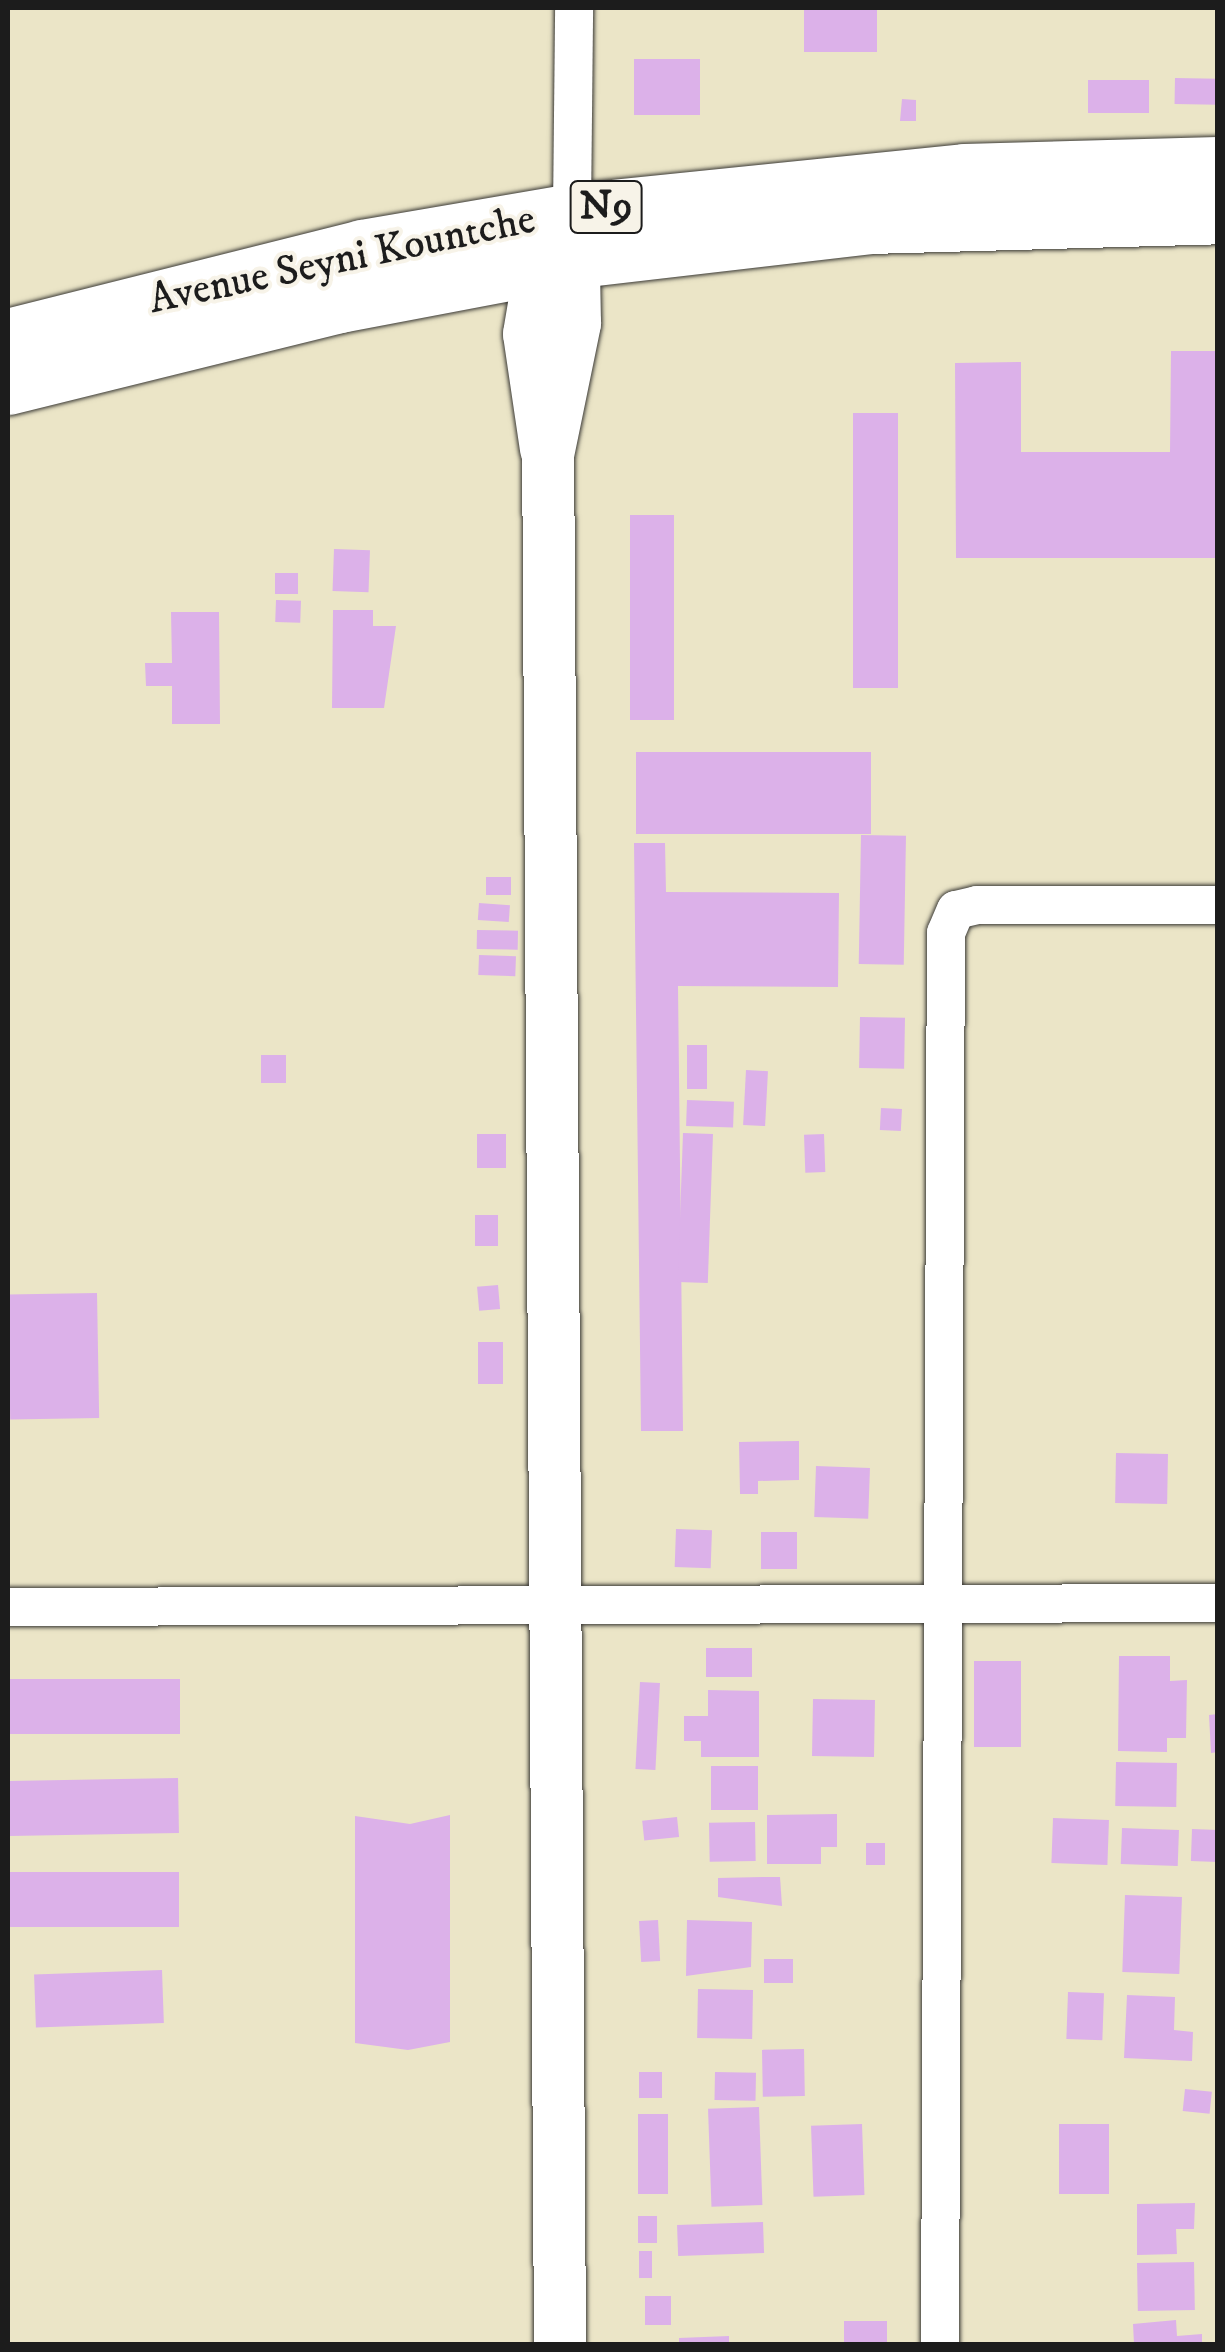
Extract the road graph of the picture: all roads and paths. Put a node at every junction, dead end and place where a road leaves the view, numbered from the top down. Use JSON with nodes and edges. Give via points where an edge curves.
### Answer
{"nodes":[{"id":1,"x":574,"y":8,"type":"edge"},
{"id":2,"x":1218,"y":164,"type":"edge"},
{"id":3,"x":1218,"y":216,"type":"edge"},
{"id":4,"x":563,"y":247,"type":"junction"},
{"id":5,"x":8,"y":336,"type":"edge"},
{"id":6,"x":8,"y":387,"type":"edge"},
{"id":7,"x":1218,"y":906,"type":"edge"},
{"id":8,"x":1218,"y":1603,"type":"edge"},
{"id":9,"x":940,"y":1606,"type":"junction"},
{"id":10,"x":8,"y":1608,"type":"edge"},
{"id":11,"x":556,"y":1609,"type":"junction"},
{"id":12,"x":560,"y":2344,"type":"edge"},
{"id":13,"x":940,"y":2344,"type":"edge"}],
"edges":[{"from":1,"to":4,"type":"street"},
{"from":2,"to":4,"type":"highway","name":"Avenue Seyni Kountche","number":"N9","via":[[964,170]]},
{"from":3,"to":4,"type":"highway","name":"Avenue Seyni Kountche","number":"N9","via":[[870,226]]},
{"from":4,"to":5,"type":"highway","name":"Avenue Seyni Kountche","number":"N9","via":[[362,247]]},
{"from":4,"to":6,"type":"highway","name":"Avenue Seyni Kountche","number":"N9"},
{"from":4,"to":11,"type":"street","via":[[530,374],[548,455]]},
{"from":7,"to":9,"type":"street","via":[[977,905],[956,910],[946,933]]},
{"from":8,"to":9,"type":"street"},
{"from":9,"to":11,"type":"street"},
{"from":9,"to":13,"type":"street"},
{"from":10,"to":11,"type":"street"},
{"from":11,"to":12,"type":"street"}]}
